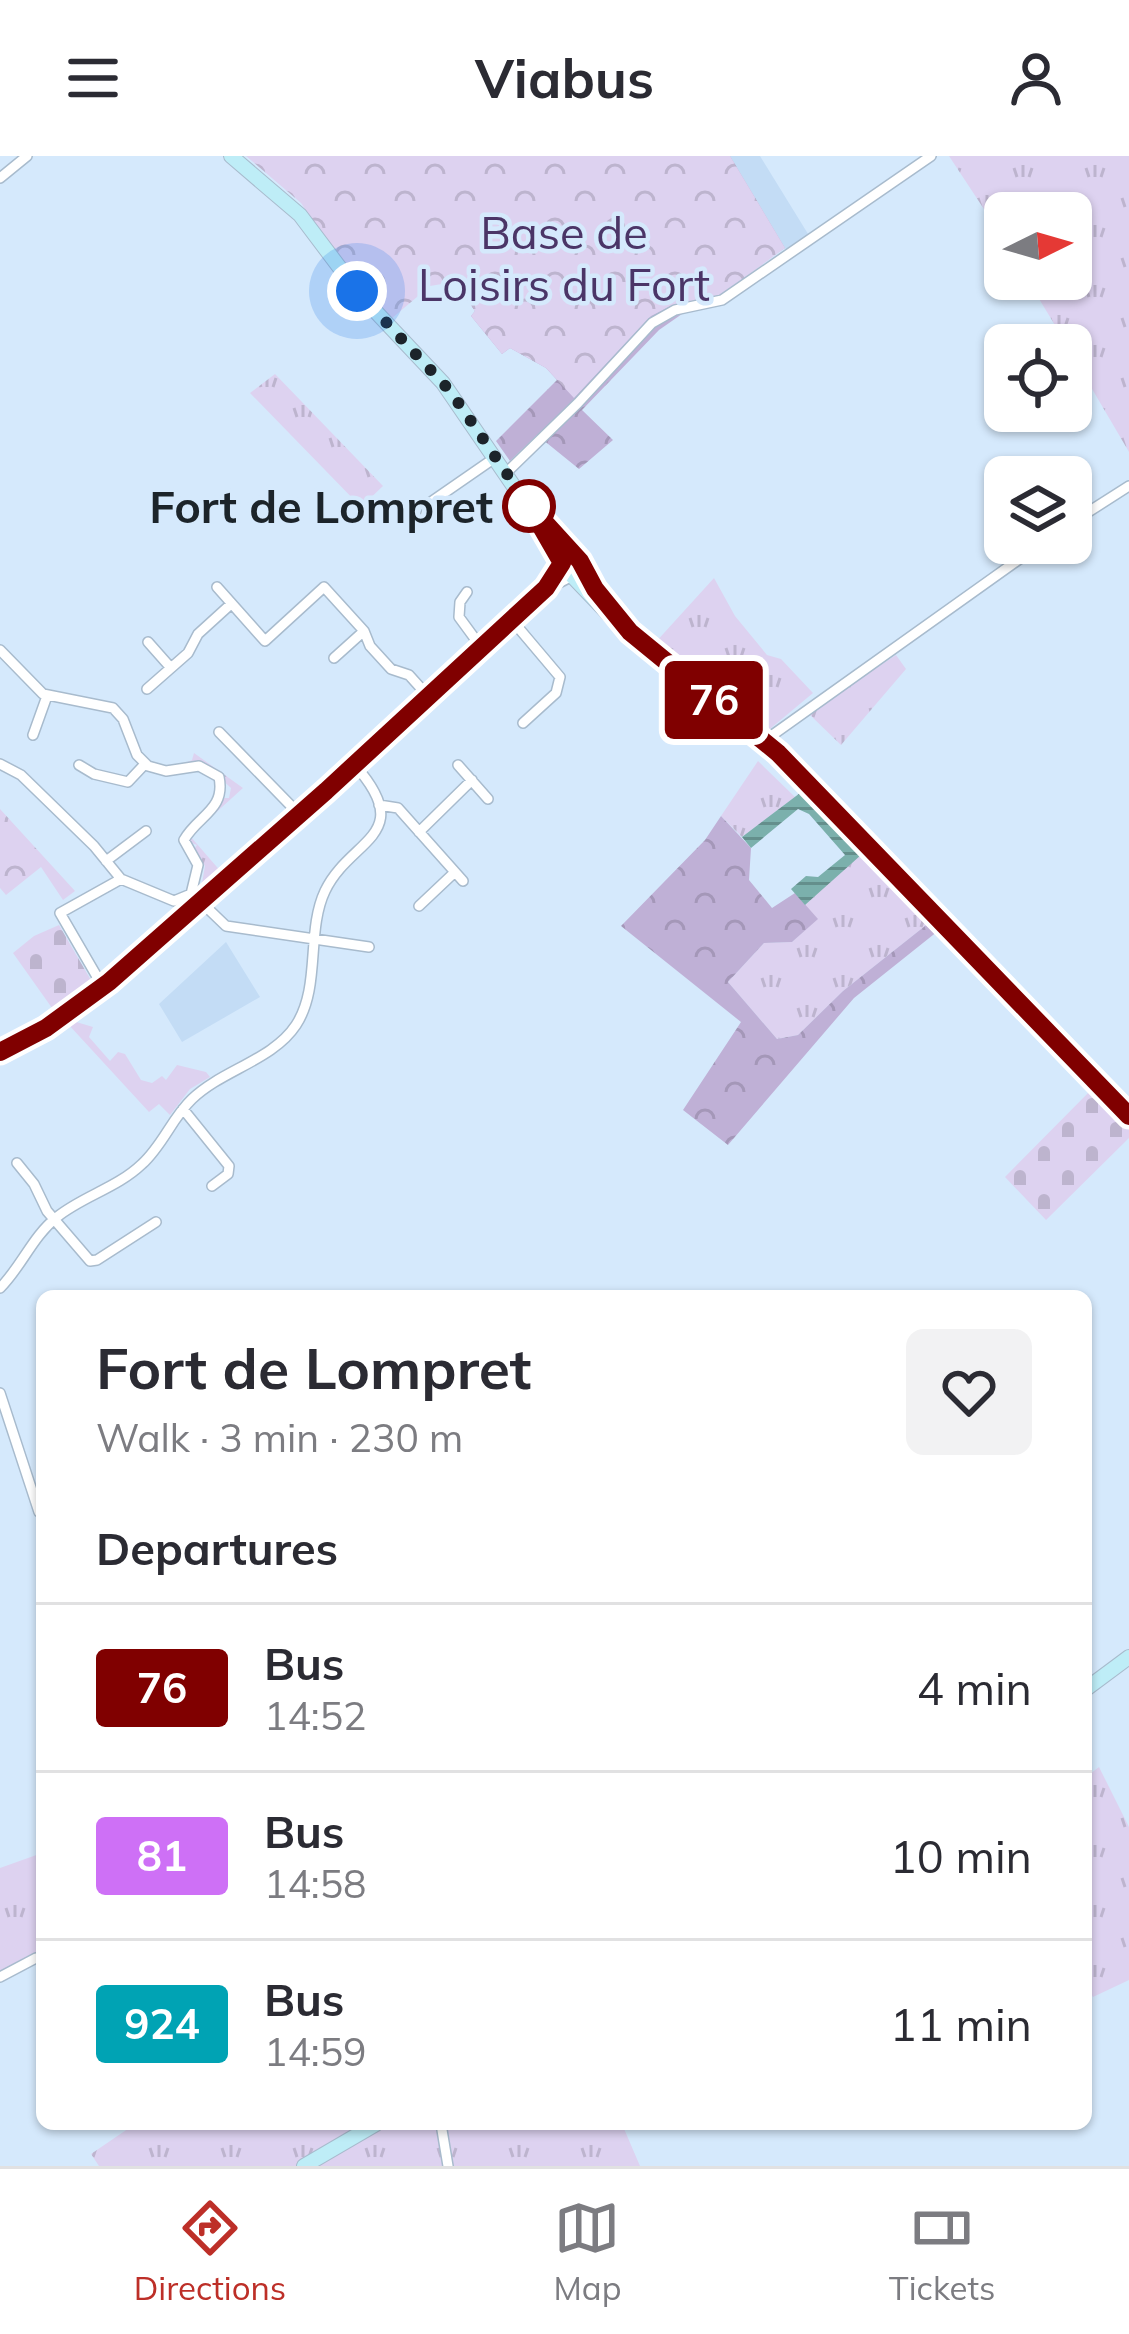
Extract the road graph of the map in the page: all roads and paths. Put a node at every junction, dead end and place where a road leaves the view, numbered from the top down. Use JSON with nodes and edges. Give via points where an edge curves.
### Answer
{"nodes":[{"id":1,"x":28,"y":156,"type":"edge"},
{"id":2,"x":231,"y":156,"type":"edge"},
{"id":3,"x":931,"y":156,"type":"edge"},
{"id":4,"x":0,"y":178,"type":"edge"},
{"id":5,"x":496,"y":457,"type":"junction"},
{"id":6,"x":506,"y":472,"type":"junction"},
{"id":7,"x":1129,"y":486,"type":"edge"},
{"id":8,"x":1092,"y":510,"type":"edge"},
{"id":9,"x":426,"y":514,"type":"dead end"},
{"id":10,"x":1012,"y":564,"type":"edge"},
{"id":11,"x":570,"y":567,"type":"junction"},
{"id":12,"x":217,"y":587,"type":"dead end"},
{"id":13,"x":467,"y":592,"type":"dead end"},
{"id":14,"x":231,"y":604,"type":"junction"},
{"id":15,"x":511,"y":619,"type":"junction"},
{"id":16,"x":364,"y":631,"type":"junction"},
{"id":17,"x":148,"y":642,"type":"dead end"},
{"id":18,"x":481,"y":647,"type":"junction"},
{"id":19,"x":0,"y":650,"type":"edge"},
{"id":20,"x":334,"y":658,"type":"dead end"},
{"id":21,"x":171,"y":668,"type":"junction"},
{"id":22,"x":147,"y":689,"type":"dead end"},
{"id":23,"x":427,"y":695,"type":"junction"},
{"id":24,"x":47,"y":696,"type":"junction"},
{"id":25,"x":523,"y":723,"type":"dead end"},
{"id":26,"x":219,"y":732,"type":"dead end"},
{"id":27,"x":33,"y":735,"type":"dead end"},
{"id":28,"x":764,"y":741,"type":"junction"},
{"id":29,"x":0,"y":764,"type":"edge"},
{"id":30,"x":145,"y":764,"type":"junction"},
{"id":31,"x":353,"y":764,"type":"junction"},
{"id":32,"x":79,"y":765,"type":"dead end"},
{"id":33,"x":458,"y":765,"type":"dead end"},
{"id":34,"x":472,"y":780,"type":"junction"},
{"id":35,"x":488,"y":800,"type":"dead end"},
{"id":36,"x":379,"y":805,"type":"junction"},
{"id":37,"x":298,"y":813,"type":"junction"},
{"id":38,"x":146,"y":831,"type":"dead end"},
{"id":39,"x":419,"y":832,"type":"junction"},
{"id":40,"x":106,"y":860,"type":"junction"},
{"id":41,"x":121,"y":879,"type":"junction"},
{"id":42,"x":412,"y":889,"type":"dead end"},
{"id":43,"x":197,"y":900,"type":"junction"},
{"id":44,"x":315,"y":939,"type":"junction"},
{"id":45,"x":369,"y":947,"type":"dead end"},
{"id":46,"x":104,"y":987,"type":"junction"},
{"id":47,"x":0,"y":1052,"type":"edge"},
{"id":48,"x":183,"y":1109,"type":"junction"},
{"id":49,"x":1129,"y":1116,"type":"edge"},
{"id":50,"x":17,"y":1162,"type":"dead end"},
{"id":51,"x":212,"y":1186,"type":"dead end"},
{"id":52,"x":54,"y":1219,"type":"junction"},
{"id":53,"x":156,"y":1222,"type":"dead end"},
{"id":54,"x":0,"y":1288,"type":"edge"},
{"id":55,"x":0,"y":1394,"type":"edge"},
{"id":56,"x":4,"y":1418,"type":"edge"},
{"id":57,"x":36,"y":1504,"type":"edge"},
{"id":58,"x":1127,"y":1658,"type":"edge"},
{"id":59,"x":1092,"y":1684,"type":"edge"},
{"id":60,"x":36,"y":1958,"type":"dead end"},
{"id":61,"x":0,"y":1977,"type":"edge"},
{"id":62,"x":366,"y":2130,"type":"edge"},
{"id":63,"x":442,"y":2130,"type":"edge"},
{"id":64,"x":304,"y":2166,"type":"edge"},
{"id":65,"x":448,"y":2166,"type":"edge"}],
"edges":[{"from":1,"to":4,"type":"street"},
{"from":2,"to":5,"type":"main road","via":[[300,214]]},
{"from":3,"to":6,"type":"street","via":[[722,301],[652,323]]},
{"from":5,"to":6,"type":"main road"},
{"from":5,"to":9,"type":"street","via":[[431,502]]},
{"from":6,"to":11,"type":"main road"},
{"from":7,"to":8,"type":"street"},
{"from":10,"to":28,"type":"street"},
{"from":11,"to":15,"type":"street"},
{"from":11,"to":28,"type":"main road","via":[[630,632]]},
{"from":12,"to":14,"type":"street"},
{"from":13,"to":18,"type":"street","via":[[459,617]]},
{"from":14,"to":16,"type":"street","via":[[265,640],[324,586]]},
{"from":14,"to":21,"type":"street"},
{"from":15,"to":18,"type":"street"},
{"from":15,"to":25,"type":"street","via":[[560,677],[556,693]]},
{"from":16,"to":20,"type":"street"},
{"from":16,"to":23,"type":"street","via":[[391,669]]},
{"from":17,"to":21,"type":"street"},
{"from":18,"to":23,"type":"street"},
{"from":19,"to":24,"type":"street"},
{"from":21,"to":22,"type":"street"},
{"from":23,"to":31,"type":"street"},
{"from":24,"to":27,"type":"street"},
{"from":24,"to":30,"type":"street","via":[[113,708]]},
{"from":26,"to":37,"type":"street"},
{"from":28,"to":49,"type":"main road"},
{"from":29,"to":40,"type":"street"},
{"from":30,"to":32,"type":"street","via":[[128,782]]},
{"from":30,"to":43,"type":"street","via":[[166,771],[199,766],[221,782],[216,806],[184,837],[197,866]]},
{"from":31,"to":36,"type":"street"},
{"from":31,"to":37,"type":"street"},
{"from":33,"to":34,"type":"street"},
{"from":34,"to":35,"type":"street"},
{"from":34,"to":39,"type":"street"},
{"from":36,"to":39,"type":"street","via":[[396,807]]},
{"from":36,"to":44,"type":"street","via":[[372,840],[324,893]]},
{"from":37,"to":43,"type":"street"},
{"from":38,"to":40,"type":"street"},
{"from":39,"to":42,"type":"street","via":[[459,877],[421,904]]},
{"from":40,"to":41,"type":"street"},
{"from":41,"to":43,"type":"street","via":[[174,901]]},
{"from":41,"to":46,"type":"street","via":[[64,908],[61,919]]},
{"from":43,"to":44,"type":"street","via":[[222,925]]},
{"from":43,"to":46,"type":"street"},
{"from":44,"to":45,"type":"street"},
{"from":44,"to":48,"type":"street","via":[[295,1028]]},
{"from":46,"to":47,"type":"street"},
{"from":48,"to":51,"type":"street","via":[[229,1166]]},
{"from":48,"to":52,"type":"street","via":[[136,1170]]},
{"from":50,"to":52,"type":"street"},
{"from":52,"to":53,"type":"street","via":[[92,1261]]},
{"from":52,"to":54,"type":"street"},
{"from":55,"to":56,"type":"street"},
{"from":56,"to":57,"type":"street"},
{"from":58,"to":59,"type":"main road"},
{"from":60,"to":61,"type":"street"},
{"from":62,"to":64,"type":"main road"},
{"from":63,"to":65,"type":"street"}]}
